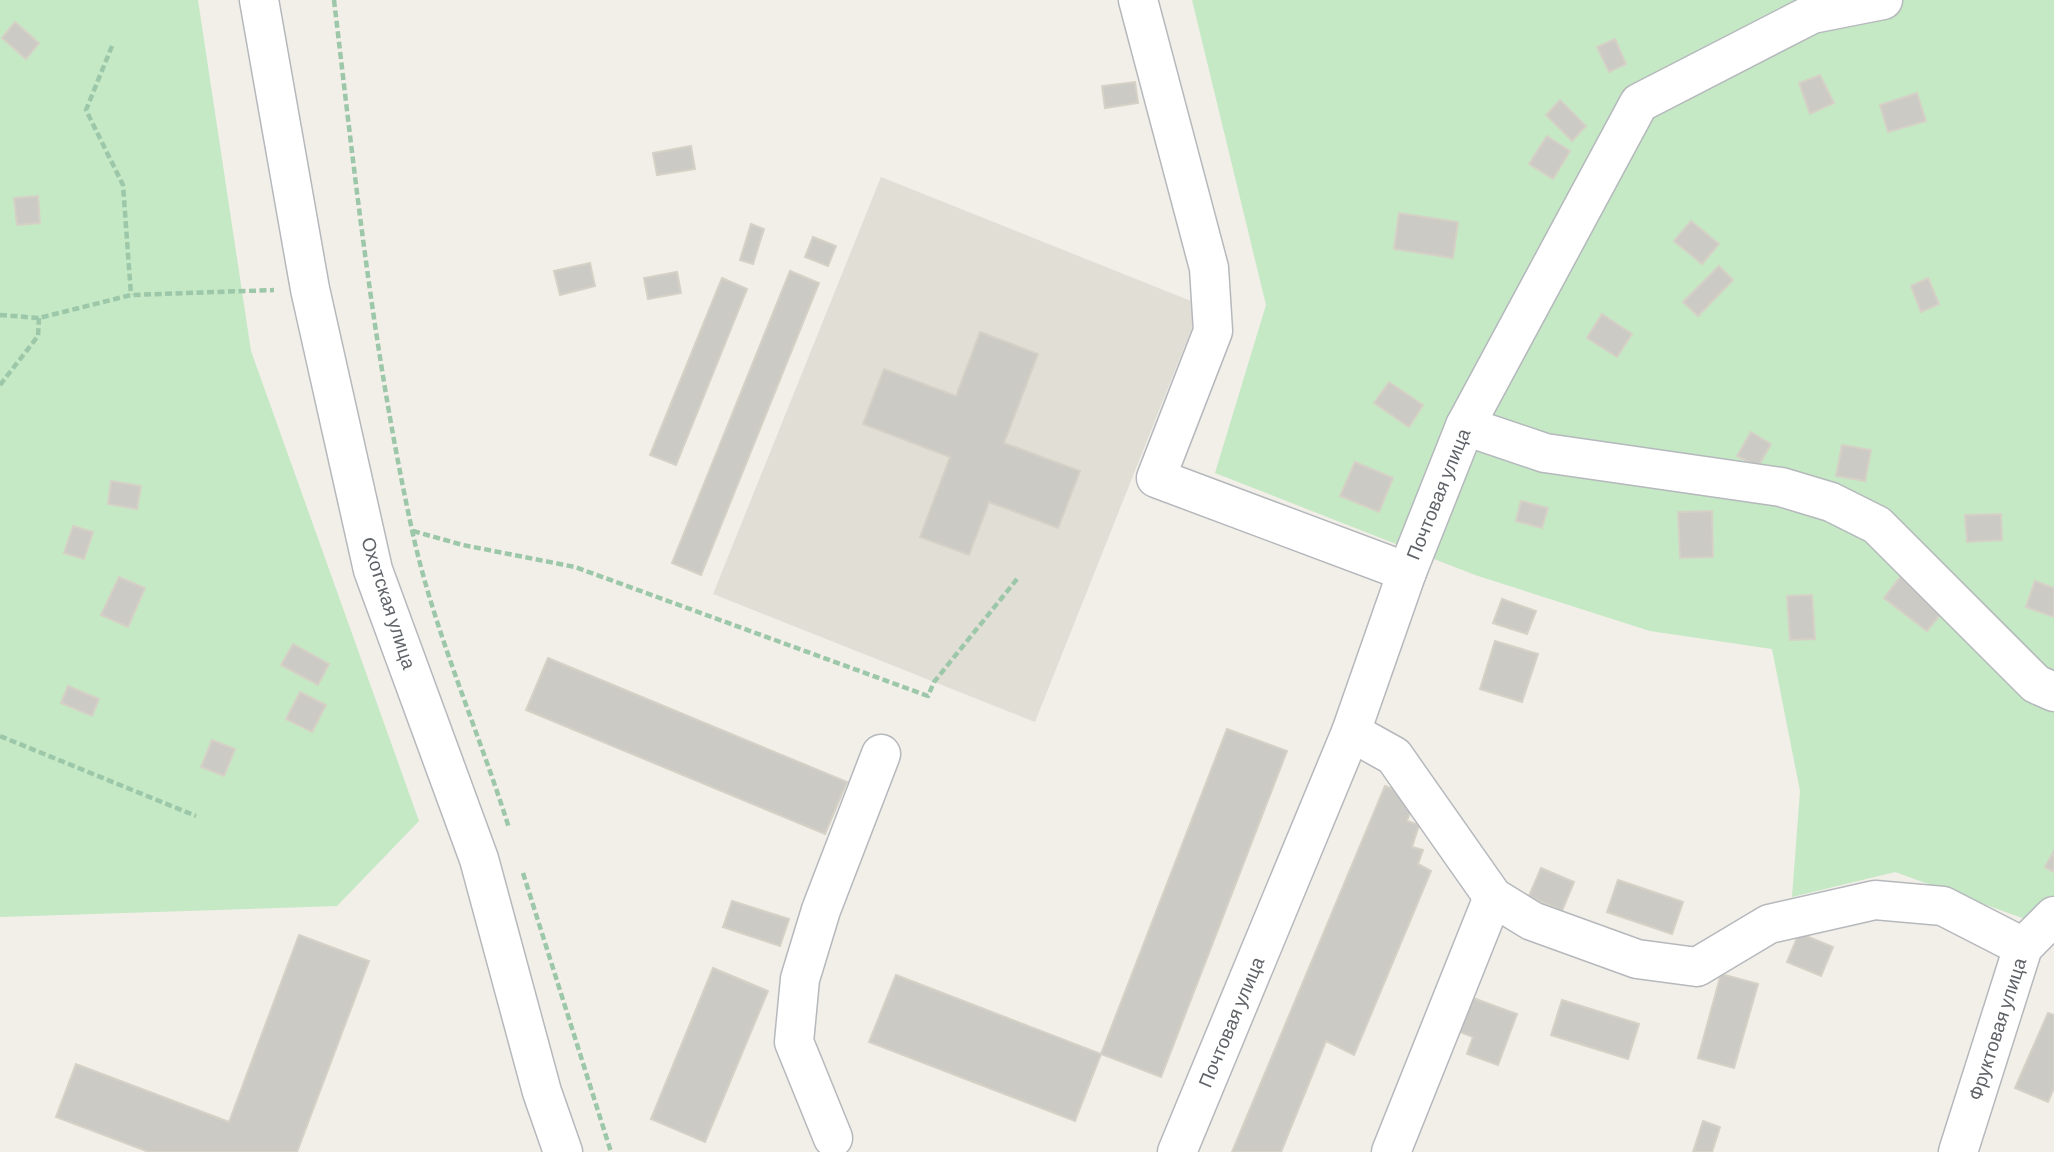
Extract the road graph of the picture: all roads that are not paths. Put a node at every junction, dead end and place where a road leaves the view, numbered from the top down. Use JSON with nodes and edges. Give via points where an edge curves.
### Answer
{"nodes":[{"id":1,"x":259,"y":0,"type":"edge"},
{"id":2,"x":1138,"y":0,"type":"edge"},
{"id":3,"x":1884,"y":0,"type":"edge"},
{"id":4,"x":1465,"y":426,"type":"junction"},
{"id":5,"x":1407,"y":572,"type":"junction"},
{"id":6,"x":2054,"y":692,"type":"edge"},
{"id":7,"x":1351,"y":732,"type":"junction"},
{"id":8,"x":881,"y":754,"type":"dead end"},
{"id":9,"x":1493,"y":897,"type":"junction"},
{"id":10,"x":2054,"y":916,"type":"edge"},
{"id":11,"x":2023,"y":947,"type":"junction"},
{"id":12,"x":833,"y":1138,"type":"dead end"},
{"id":13,"x":563,"y":1152,"type":"edge"},
{"id":14,"x":1177,"y":1152,"type":"edge"},
{"id":15,"x":1391,"y":1152,"type":"edge"},
{"id":16,"x":1958,"y":1152,"type":"edge"}],
"edges":[{"from":1,"to":13,"type":"street","name":"Охотская улица","via":[[310,289],[373,570],[479,859],[542,1093]]},
{"from":2,"to":5,"type":"street","via":[[1209,268],[1213,331],[1156,478]]},
{"from":3,"to":4,"type":"street","name":"Почтовая улица","via":[[1812,14],[1639,103]]},
{"from":4,"to":5,"type":"street","name":"Почтовая улица"},
{"from":4,"to":6,"type":"street","via":[[1545,453],[1781,487],[1830,502],[1877,525],[2036,684]]},
{"from":5,"to":7,"type":"street","name":"Почтовая улица"},
{"from":7,"to":9,"type":"street","via":[[1394,756]]},
{"from":7,"to":14,"type":"street","name":"Почтовая улица"},
{"from":8,"to":12,"type":"street","via":[[821,910],[800,979],[794,1042]]},
{"from":9,"to":11,"type":"street","via":[[1532,921],[1637,959],[1697,967],[1769,924],[1875,900],[1943,906]]},
{"from":9,"to":15,"type":"street"},
{"from":10,"to":11,"type":"street","name":"Фруктовая улица"},
{"from":11,"to":16,"type":"street","name":"Фруктовая улица"}]}
